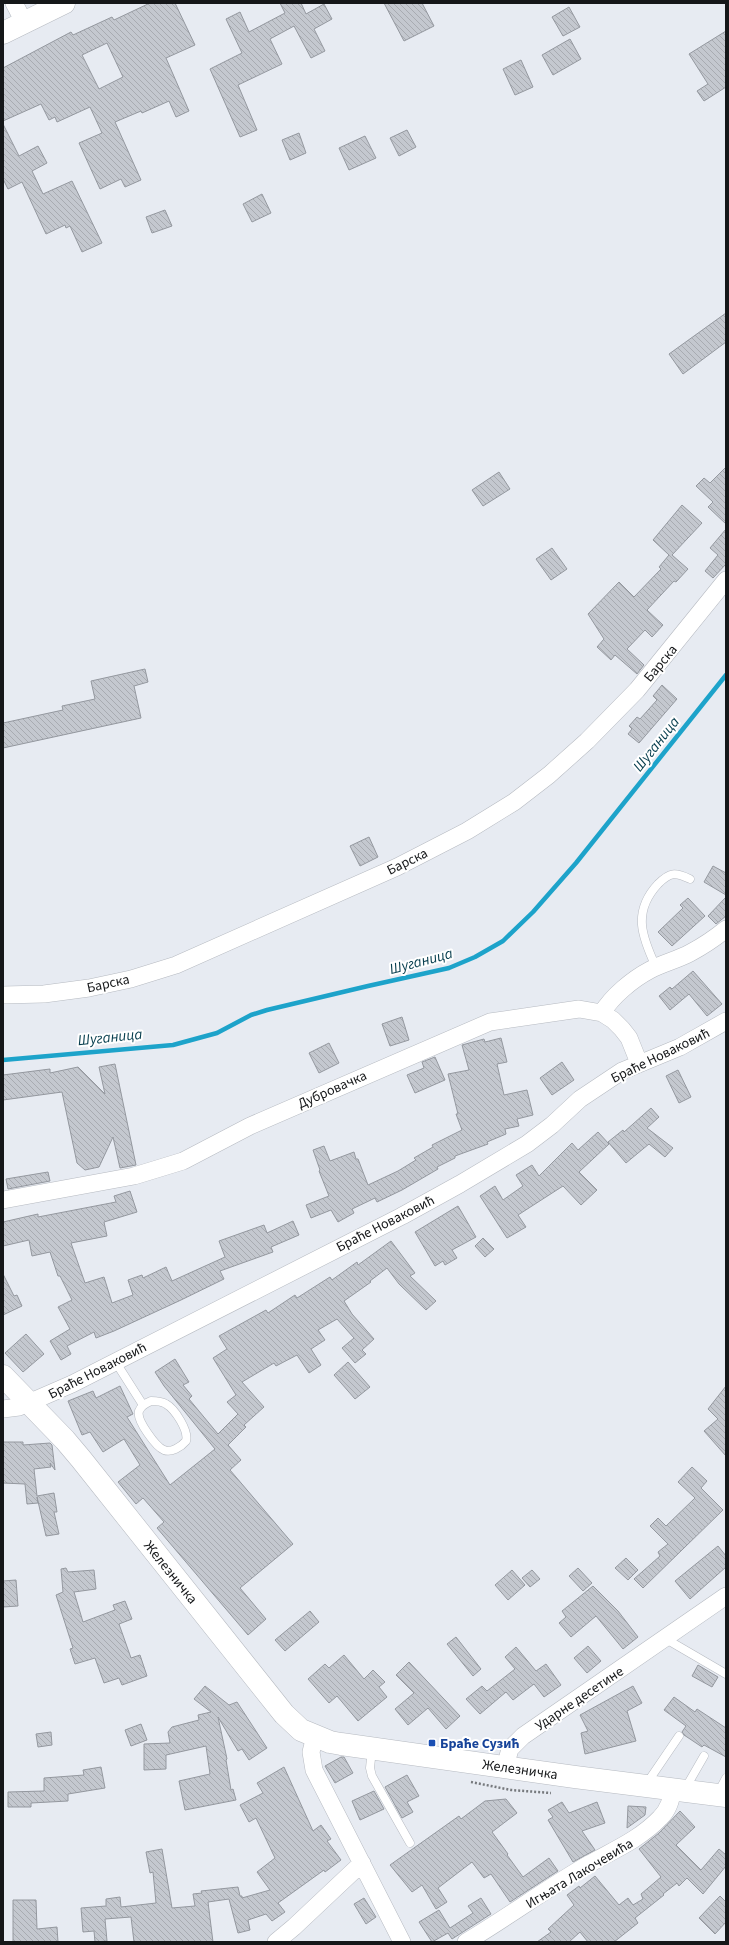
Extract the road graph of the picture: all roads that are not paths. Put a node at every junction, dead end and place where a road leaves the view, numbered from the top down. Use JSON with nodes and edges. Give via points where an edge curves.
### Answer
{"nodes":[{"id":1,"x":14,"y":3,"type":"edge"},
{"id":2,"x":64,"y":3,"type":"edge"},
{"id":3,"x":24,"y":22,"type":"junction"},
{"id":4,"x":3,"y":33,"type":"edge"},
{"id":5,"x":726,"y":580,"type":"edge"},
{"id":6,"x":690,"y":879,"type":"dead end"},
{"id":7,"x":726,"y":928,"type":"edge"},
{"id":8,"x":656,"y":967,"type":"junction"},
{"id":9,"x":3,"y":995,"type":"edge"},
{"id":10,"x":602,"y":1013,"type":"junction"},
{"id":11,"x":726,"y":1021,"type":"edge"},
{"id":12,"x":640,"y":1063,"type":"junction"},
{"id":13,"x":3,"y":1200,"type":"edge"},
{"id":14,"x":115,"y":1361,"type":"junction"},
{"id":15,"x":3,"y":1376,"type":"edge"},
{"id":16,"x":30,"y":1403,"type":"junction"},
{"id":17,"x":144,"y":1405,"type":"junction"},
{"id":18,"x":3,"y":1409,"type":"edge"},
{"id":19,"x":726,"y":1596,"type":"edge"},
{"id":20,"x":666,"y":1639,"type":"junction"},
{"id":21,"x":726,"y":1674,"type":"edge"},
{"id":22,"x":315,"y":1736,"type":"junction"},
{"id":23,"x":679,"y":1736,"type":"dead end"},
{"id":24,"x":373,"y":1748,"type":"junction"},
{"id":25,"x":704,"y":1756,"type":"dead end"},
{"id":26,"x":505,"y":1767,"type":"junction"},
{"id":27,"x":646,"y":1785,"type":"junction"},
{"id":28,"x":679,"y":1789,"type":"junction"},
{"id":29,"x":723,"y":1789,"type":"edge"},
{"id":30,"x":410,"y":1843,"type":"dead end"},
{"id":31,"x":362,"y":1863,"type":"junction"},
{"id":32,"x":276,"y":1942,"type":"edge"},
{"id":33,"x":402,"y":1942,"type":"edge"},
{"id":34,"x":466,"y":1942,"type":"edge"}],
"edges":[{"from":1,"to":3,"type":"street"},
{"from":2,"to":3,"type":"main road"},
{"from":3,"to":4,"type":"main road"},
{"from":5,"to":9,"type":"street","name":"Барска","via":[[637,690],[587,741],[514,802],[467,831],[397,866],[176,965],[131,979],[89,988],[44,994]]},
{"from":6,"to":8,"type":"lane","via":[[679,874],[665,876],[650,893],[644,905],[642,928]]},
{"from":7,"to":8,"type":"street","via":[[689,954]]},
{"from":8,"to":10,"type":"street","via":[[615,997]]},
{"from":10,"to":12,"type":"street","name":"Дубровачка","via":[[613,1020],[629,1038]]},
{"from":10,"to":13,"type":"street","name":"Дубровачка","via":[[579,1010],[490,1022],[250,1126],[183,1161],[134,1176]]},
{"from":11,"to":12,"type":"street","name":"Браће Новаковић","via":[[686,1045]]},
{"from":12,"to":14,"type":"street","name":"Браће Новаковић","via":[[622,1071],[580,1099],[527,1144],[460,1184]]},
{"from":14,"to":16,"type":"street","name":"Браће Новаковић"},
{"from":14,"to":17,"type":"lane"},
{"from":15,"to":16,"type":"main road","name":"Железничка"},
{"from":16,"to":18,"type":"street","name":"Браће Новаковић"},
{"from":16,"to":22,"type":"main road","name":"Железничка","via":[[81,1459],[275,1704],[301,1730]]},
{"from":17,"to":17,"type":"lane","via":[[139,1411],[139,1419],[161,1449],[172,1451],[184,1443],[187,1438],[185,1427],[169,1406],[156,1401]]},
{"from":19,"to":20,"type":"street","name":"Ударне десетине"},
{"from":20,"to":21,"type":"lane"},
{"from":20,"to":26,"type":"street","name":"Ударне десетине","via":[[523,1736],[510,1749]]},
{"from":22,"to":24,"type":"main road","name":"Железничка","via":[[330,1742]]},
{"from":22,"to":31,"type":"street","via":[[311,1752],[314,1770]]},
{"from":23,"to":27,"type":"lane"},
{"from":24,"to":26,"type":"main road","name":"Железничка"},
{"from":24,"to":30,"type":"lane","via":[[370,1757],[372,1776]]},
{"from":25,"to":28,"type":"lane"},
{"from":26,"to":27,"type":"main road","name":"Железничка"},
{"from":27,"to":28,"type":"main road","name":"Железничка"},
{"from":28,"to":29,"type":"main road","name":"Железничка"},
{"from":28,"to":34,"type":"street","name":"Игњата Лакочевића","via":[[666,1812],[648,1830]]},
{"from":31,"to":32,"type":"street"},
{"from":31,"to":33,"type":"street"}]}
